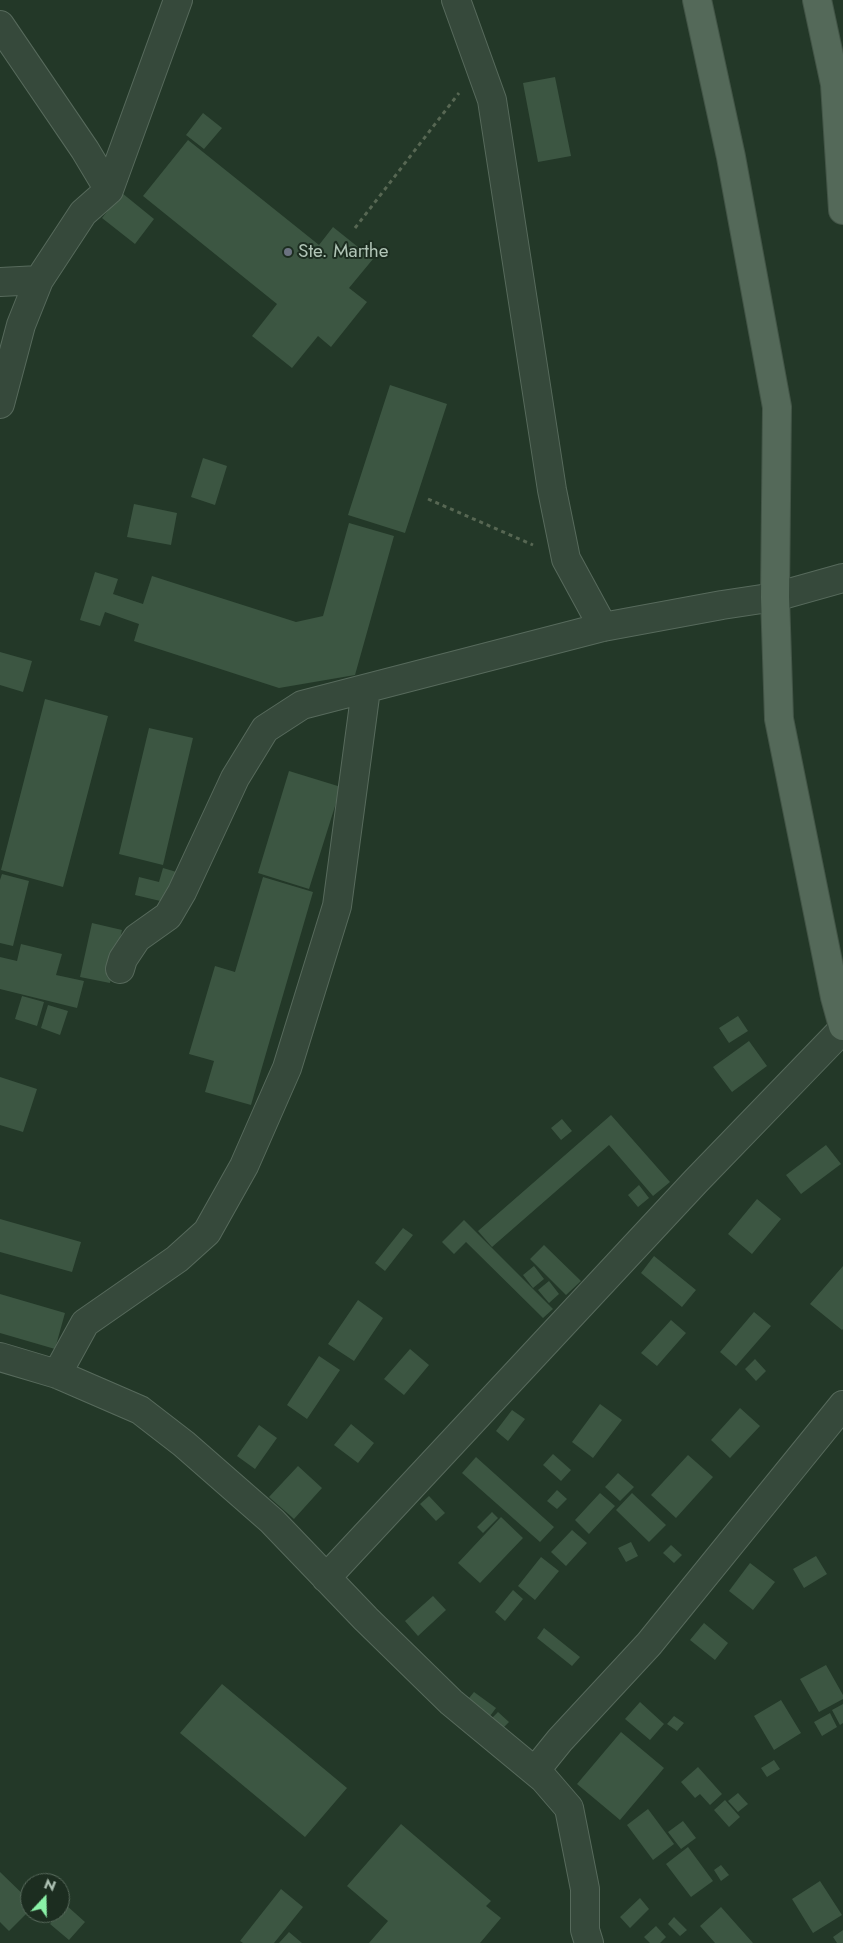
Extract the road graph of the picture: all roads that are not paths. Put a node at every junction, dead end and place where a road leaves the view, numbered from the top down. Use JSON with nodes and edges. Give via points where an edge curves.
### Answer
{"nodes":[{"id":1,"x":178,"y":0,"type":"edge"},
{"id":2,"x":456,"y":0,"type":"edge"},
{"id":3,"x":697,"y":0,"type":"edge"},
{"id":4,"x":817,"y":0,"type":"edge"},
{"id":5,"x":0,"y":25,"type":"edge"},
{"id":6,"x":109,"y":190,"type":"junction"},
{"id":7,"x":843,"y":210,"type":"edge"},
{"id":8,"x":39,"y":280,"type":"junction"},
{"id":9,"x":0,"y":282,"type":"edge"},
{"id":10,"x":0,"y":404,"type":"edge"},
{"id":11,"x":843,"y":578,"type":"edge"},
{"id":12,"x":775,"y":597,"type":"junction"},
{"id":13,"x":603,"y":627,"type":"junction"},
{"id":14,"x":366,"y":688,"type":"junction"},
{"id":15,"x":120,"y":969,"type":"dead end"},
{"id":16,"x":843,"y":1028,"type":"edge"},
{"id":17,"x":0,"y":1357,"type":"edge"},
{"id":18,"x":57,"y":1374,"type":"junction"},
{"id":19,"x":843,"y":1405,"type":"edge"},
{"id":20,"x":326,"y":1578,"type":"junction"},
{"id":21,"x":535,"y":1771,"type":"junction"},
{"id":22,"x":589,"y":1943,"type":"edge"}],
"edges":[{"from":1,"to":6,"type":"street"},
{"from":2,"to":13,"type":"street","via":[[492,100],[552,490],[566,560]]},
{"from":3,"to":12,"type":"main road","via":[[731,157],[777,407]]},
{"from":4,"to":7,"type":"main road","via":[[835,84]]},
{"from":5,"to":6,"type":"street","via":[[86,150]]},
{"from":6,"to":8,"type":"street","via":[[83,214]]},
{"from":8,"to":9,"type":"street"},
{"from":8,"to":10,"type":"street","via":[[21,325]]},
{"from":11,"to":12,"type":"street"},
{"from":12,"to":13,"type":"street"},
{"from":12,"to":16,"type":"main road","via":[[779,720]]},
{"from":13,"to":14,"type":"street"},
{"from":14,"to":15,"type":"street","via":[[302,705],[265,729],[235,778],[168,916],[137,938]]},
{"from":14,"to":18,"type":"street","via":[[336,906],[287,1068],[244,1166],[207,1232],[177,1259],[85,1323]]},
{"from":16,"to":20,"type":"street","via":[[689,1188]]},
{"from":17,"to":18,"type":"street"},
{"from":18,"to":20,"type":"street","via":[[140,1410],[272,1521]]},
{"from":19,"to":21,"type":"street","via":[[650,1644]]},
{"from":20,"to":21,"type":"street","via":[[451,1702]]},
{"from":21,"to":22,"type":"street","via":[[568,1808],[584,1888],[585,1930]]}]}
